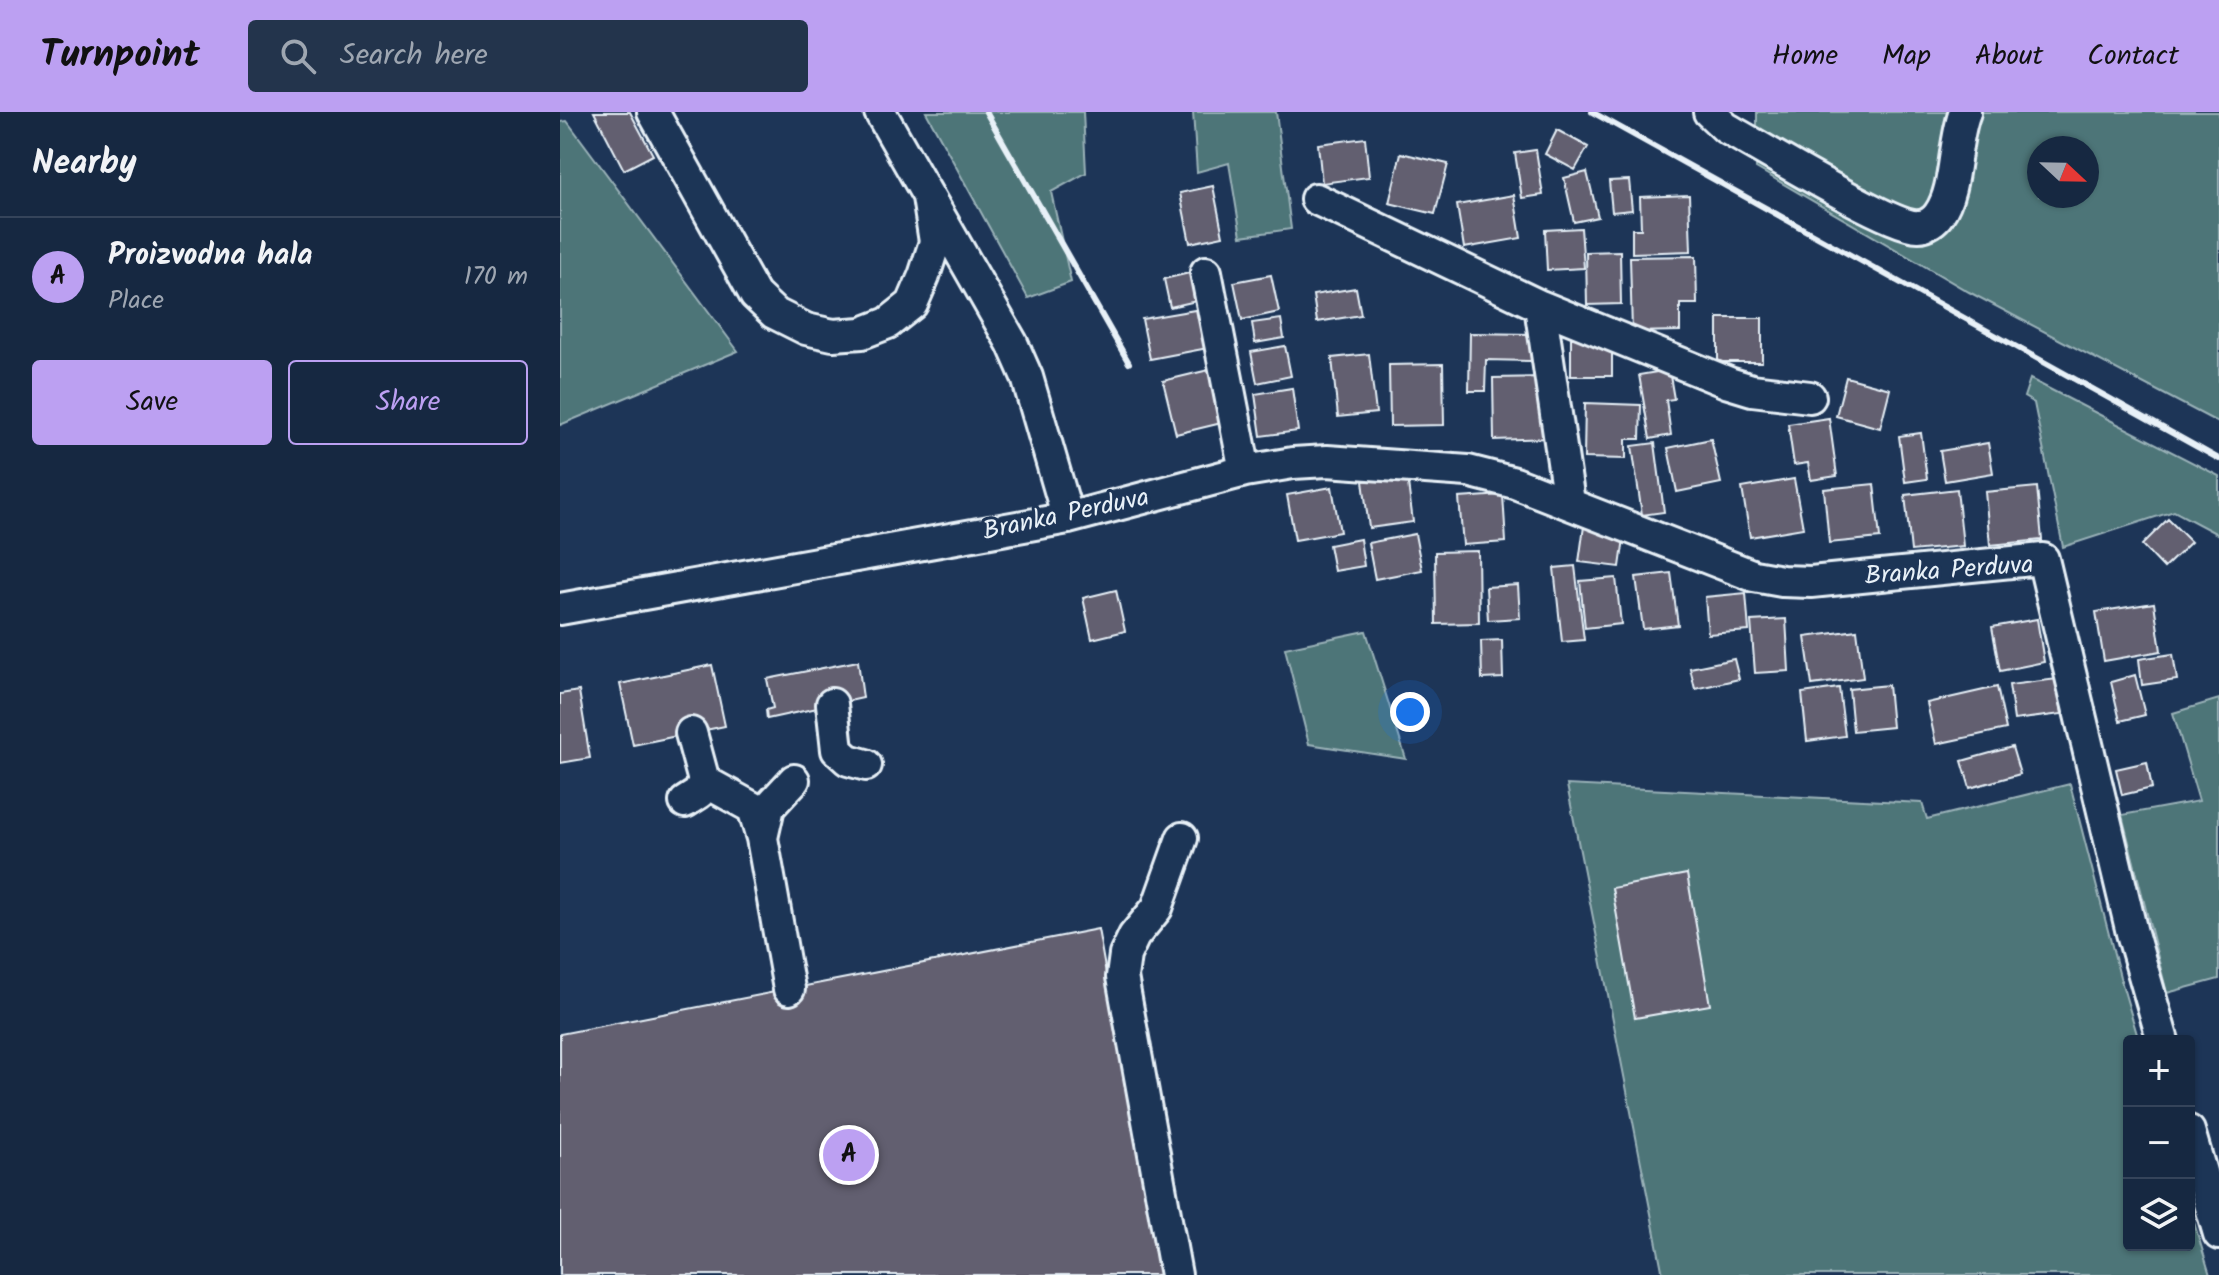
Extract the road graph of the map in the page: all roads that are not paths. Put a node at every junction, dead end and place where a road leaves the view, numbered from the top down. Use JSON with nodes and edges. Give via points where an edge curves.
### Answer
{"nodes":[{"id":1,"x":653,"y":112,"type":"edge"},
{"id":2,"x":880,"y":112,"type":"edge"},
{"id":3,"x":1709,"y":112,"type":"edge"},
{"id":4,"x":1965,"y":112,"type":"edge"},
{"id":5,"x":928,"y":197,"type":"junction"},
{"id":6,"x":1316,"y":199,"type":"dead end"},
{"id":7,"x":1206,"y":272,"type":"dead end"},
{"id":8,"x":1540,"y":306,"type":"junction"},
{"id":9,"x":1810,"y":397,"type":"dead end"},
{"id":10,"x":1245,"y":471,"type":"junction"},
{"id":11,"x":1569,"y":502,"type":"junction"},
{"id":12,"x":1068,"y":518,"type":"junction"},
{"id":13,"x":560,"y":609,"type":"edge"},
{"id":14,"x":832,"y":704,"type":"dead end"},
{"id":15,"x":691,"y":733,"type":"dead end"},
{"id":16,"x":866,"y":765,"type":"dead end"},
{"id":17,"x":794,"y":780,"type":"dead end"},
{"id":18,"x":762,"y":838,"type":"junction"},
{"id":19,"x":1182,"y":838,"type":"dead end"},
{"id":20,"x":789,"y":989,"type":"dead end"},
{"id":21,"x":2161,"y":1035,"type":"edge"},
{"id":22,"x":2195,"y":1152,"type":"edge"},
{"id":23,"x":2219,"y":1234,"type":"edge"},
{"id":24,"x":1176,"y":1275,"type":"edge"}],
"edges":[{"from":1,"to":5,"type":"street","via":[[755,295],[774,313],[806,329],[833,335],[862,333],[888,323],[912,304],[935,242]]},
{"from":2,"to":5,"type":"street"},
{"from":3,"to":4,"type":"street","via":[[1726,128],[1890,219],[1920,226],[1941,212],[1948,195]]},
{"from":5,"to":12,"type":"street","via":[[1017,354]]},
{"from":6,"to":8,"type":"street"},
{"from":7,"to":10,"type":"street"},
{"from":8,"to":9,"type":"street","via":[[1729,383]]},
{"from":8,"to":11,"type":"street"},
{"from":10,"to":11,"type":"street","name":"Branka Perduva","via":[[1327,461],[1468,471]]},
{"from":10,"to":12,"type":"street","name":"Branka Perduva"},
{"from":11,"to":21,"type":"street","name":"Branka Perduva","via":[[1754,576],[1782,581],[2043,559]]},
{"from":12,"to":13,"type":"street","name":"Branka Perduva"},
{"from":14,"to":16,"type":"street","via":[[831,762]]},
{"from":15,"to":18,"type":"street","via":[[695,792],[753,808]]},
{"from":17,"to":18,"type":"street","via":[[769,807]]},
{"from":18,"to":20,"type":"street"},
{"from":19,"to":24,"type":"street","via":[[1157,908],[1125,955],[1122,977]]},
{"from":22,"to":23,"type":"street"}]}
